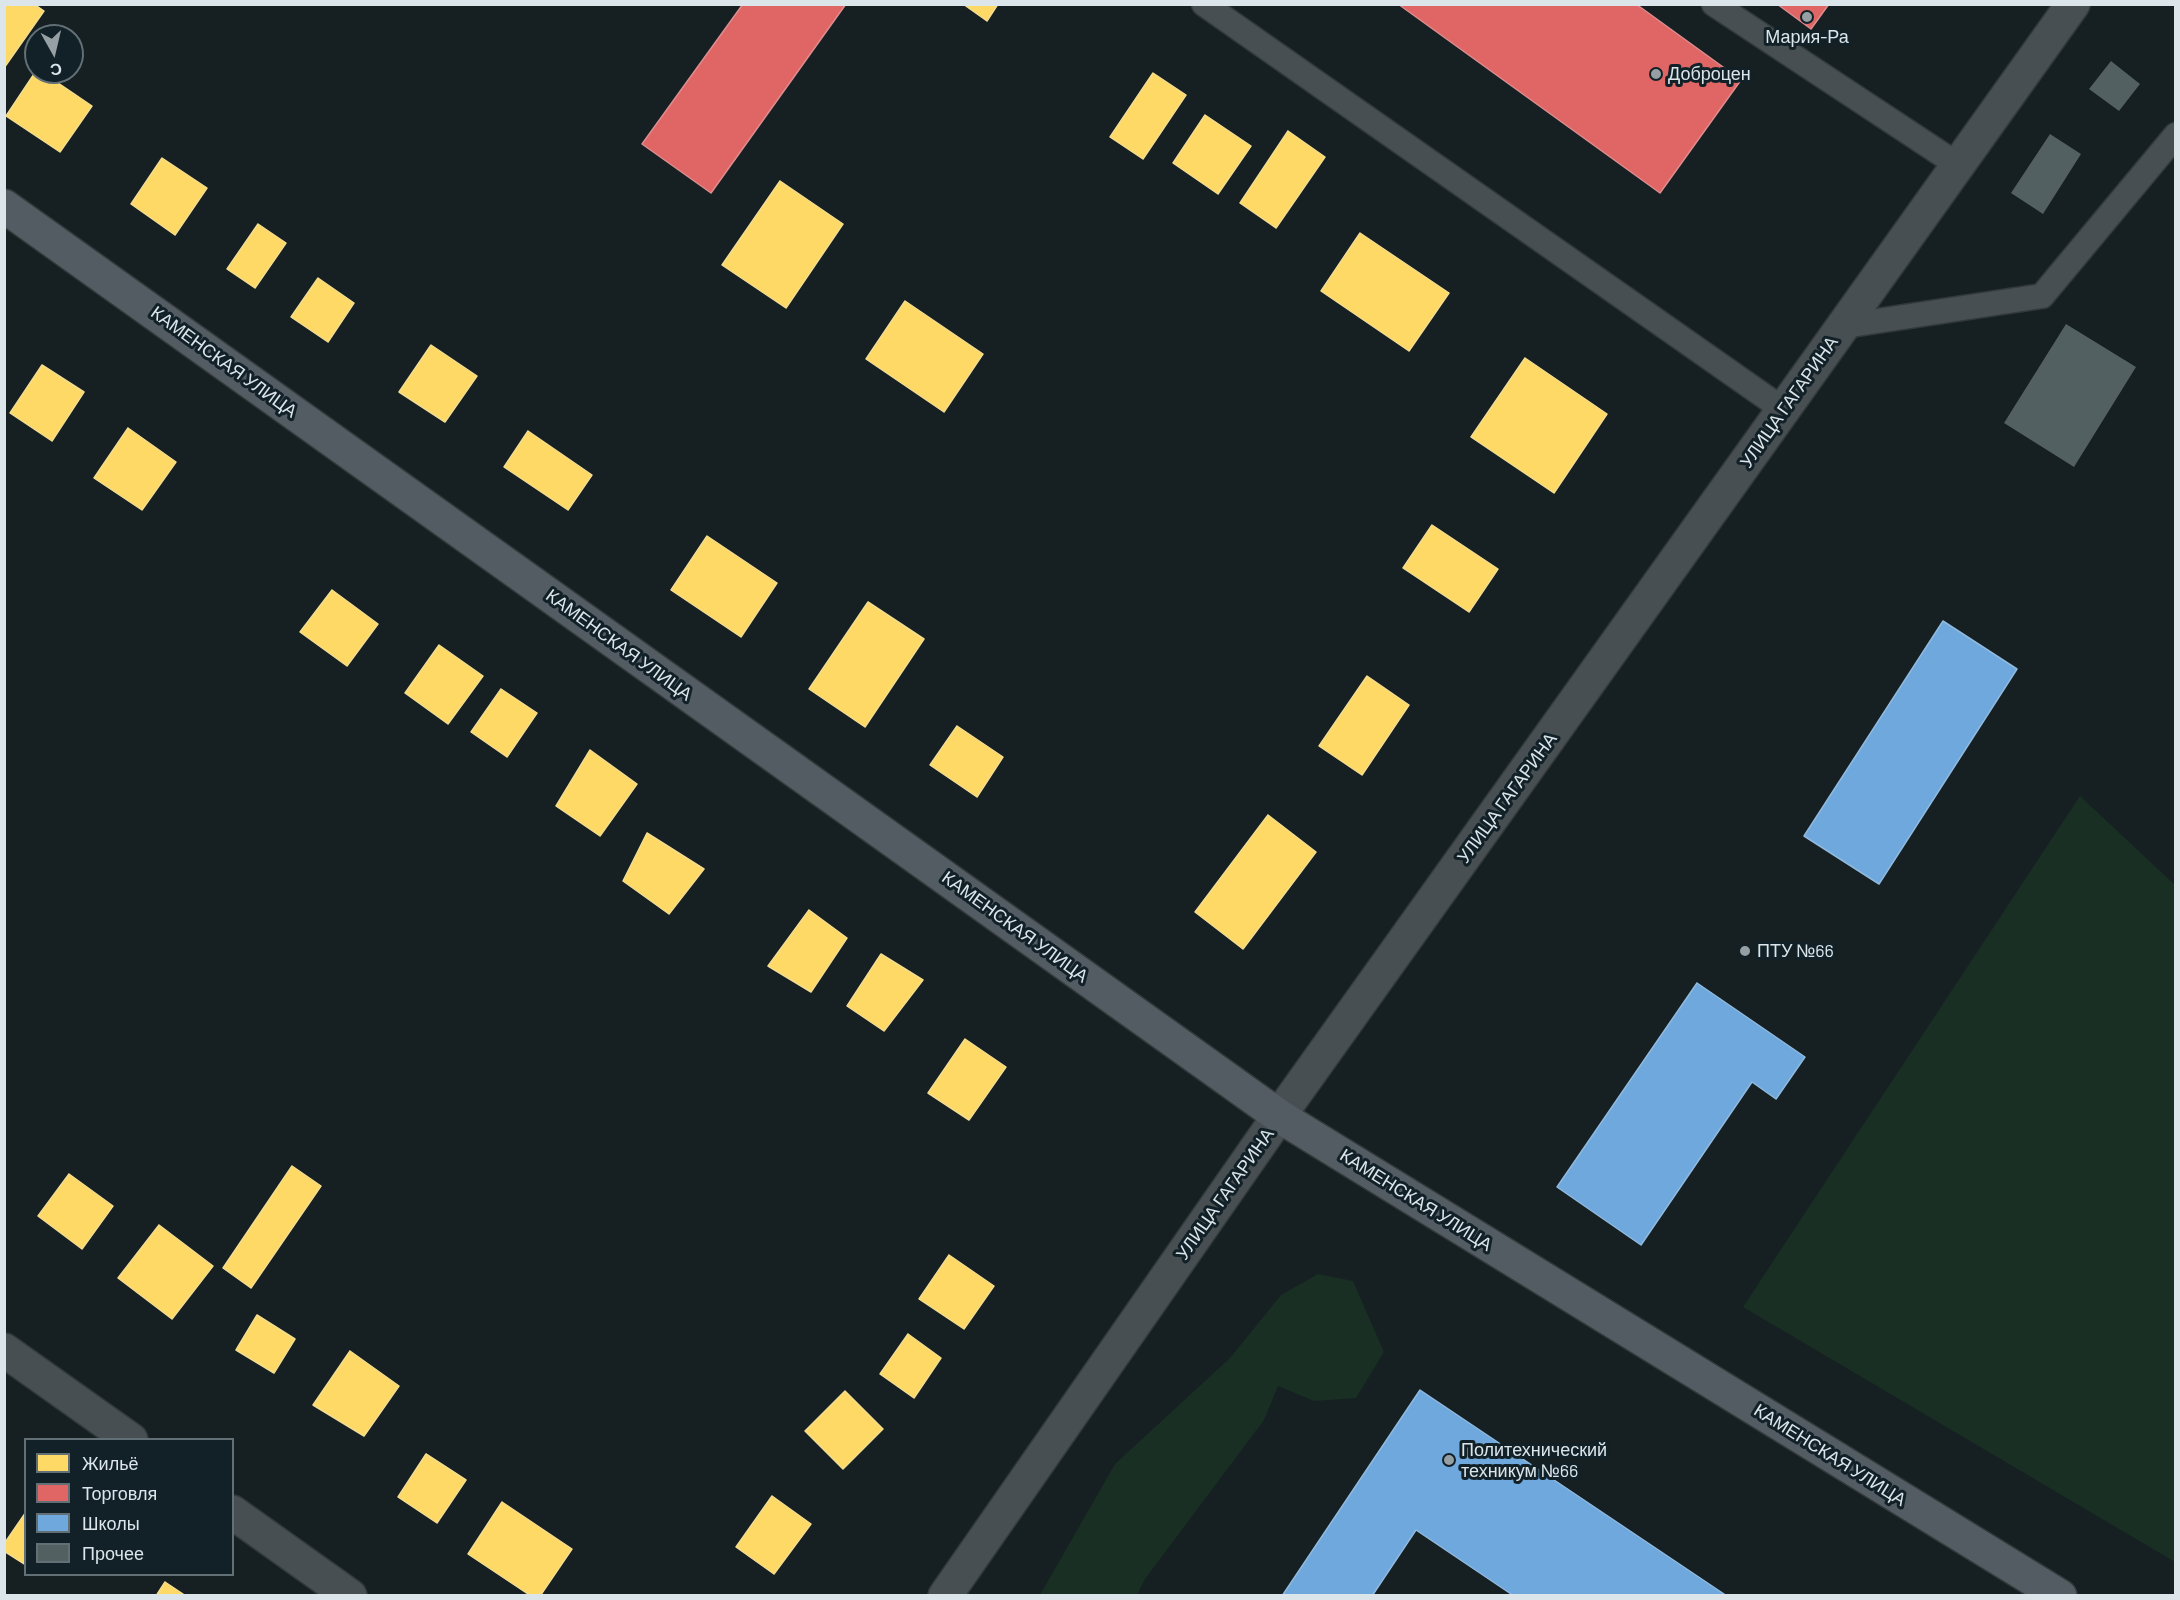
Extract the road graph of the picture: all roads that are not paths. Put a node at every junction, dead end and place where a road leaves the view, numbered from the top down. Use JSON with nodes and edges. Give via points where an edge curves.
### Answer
{"nodes":[{"id":1,"x":1204,"y":4,"type":"edge"},
{"id":2,"x":1714,"y":4,"type":"edge"},
{"id":3,"x":2073,"y":4,"type":"edge"},
{"id":4,"x":2175,"y":135,"type":"edge"},
{"id":5,"x":1958,"y":165,"type":"junction"},
{"id":6,"x":4,"y":206,"type":"edge"},
{"id":7,"x":1844,"y":326,"type":"junction"},
{"id":8,"x":1784,"y":410,"type":"junction"},
{"id":9,"x":1279,"y":1116,"type":"junction"},
{"id":10,"x":4,"y":1350,"type":"edge"},
{"id":11,"x":128,"y":1438,"type":"edge"},
{"id":12,"x":234,"y":1513,"type":"edge"},
{"id":13,"x":350,"y":1596,"type":"edge"},
{"id":14,"x":945,"y":1596,"type":"edge"},
{"id":15,"x":2060,"y":1596,"type":"edge"}],
"edges":[{"from":1,"to":8,"type":"lane"},
{"from":2,"to":5,"type":"lane"},
{"from":3,"to":5,"type":"street","name":"УЛИЦА ГАГАРИНА"},
{"from":4,"to":7,"type":"lane","via":[[2042,296]]},
{"from":5,"to":7,"type":"street","name":"УЛИЦА ГАГАРИНА"},
{"from":6,"to":9,"type":"main road","name":"КАМЕНСКАЯ УЛИЦА"},
{"from":7,"to":8,"type":"street","name":"УЛИЦА ГАГАРИНА"},
{"from":8,"to":9,"type":"street","name":"УЛИЦА ГАГАРИНА"},
{"from":9,"to":14,"type":"street","name":"УЛИЦА ГАГАРИНА"},
{"from":9,"to":15,"type":"main road","name":"КАМЕНСКАЯ УЛИЦА"},
{"from":10,"to":11,"type":"street"},
{"from":12,"to":13,"type":"street"}]}
